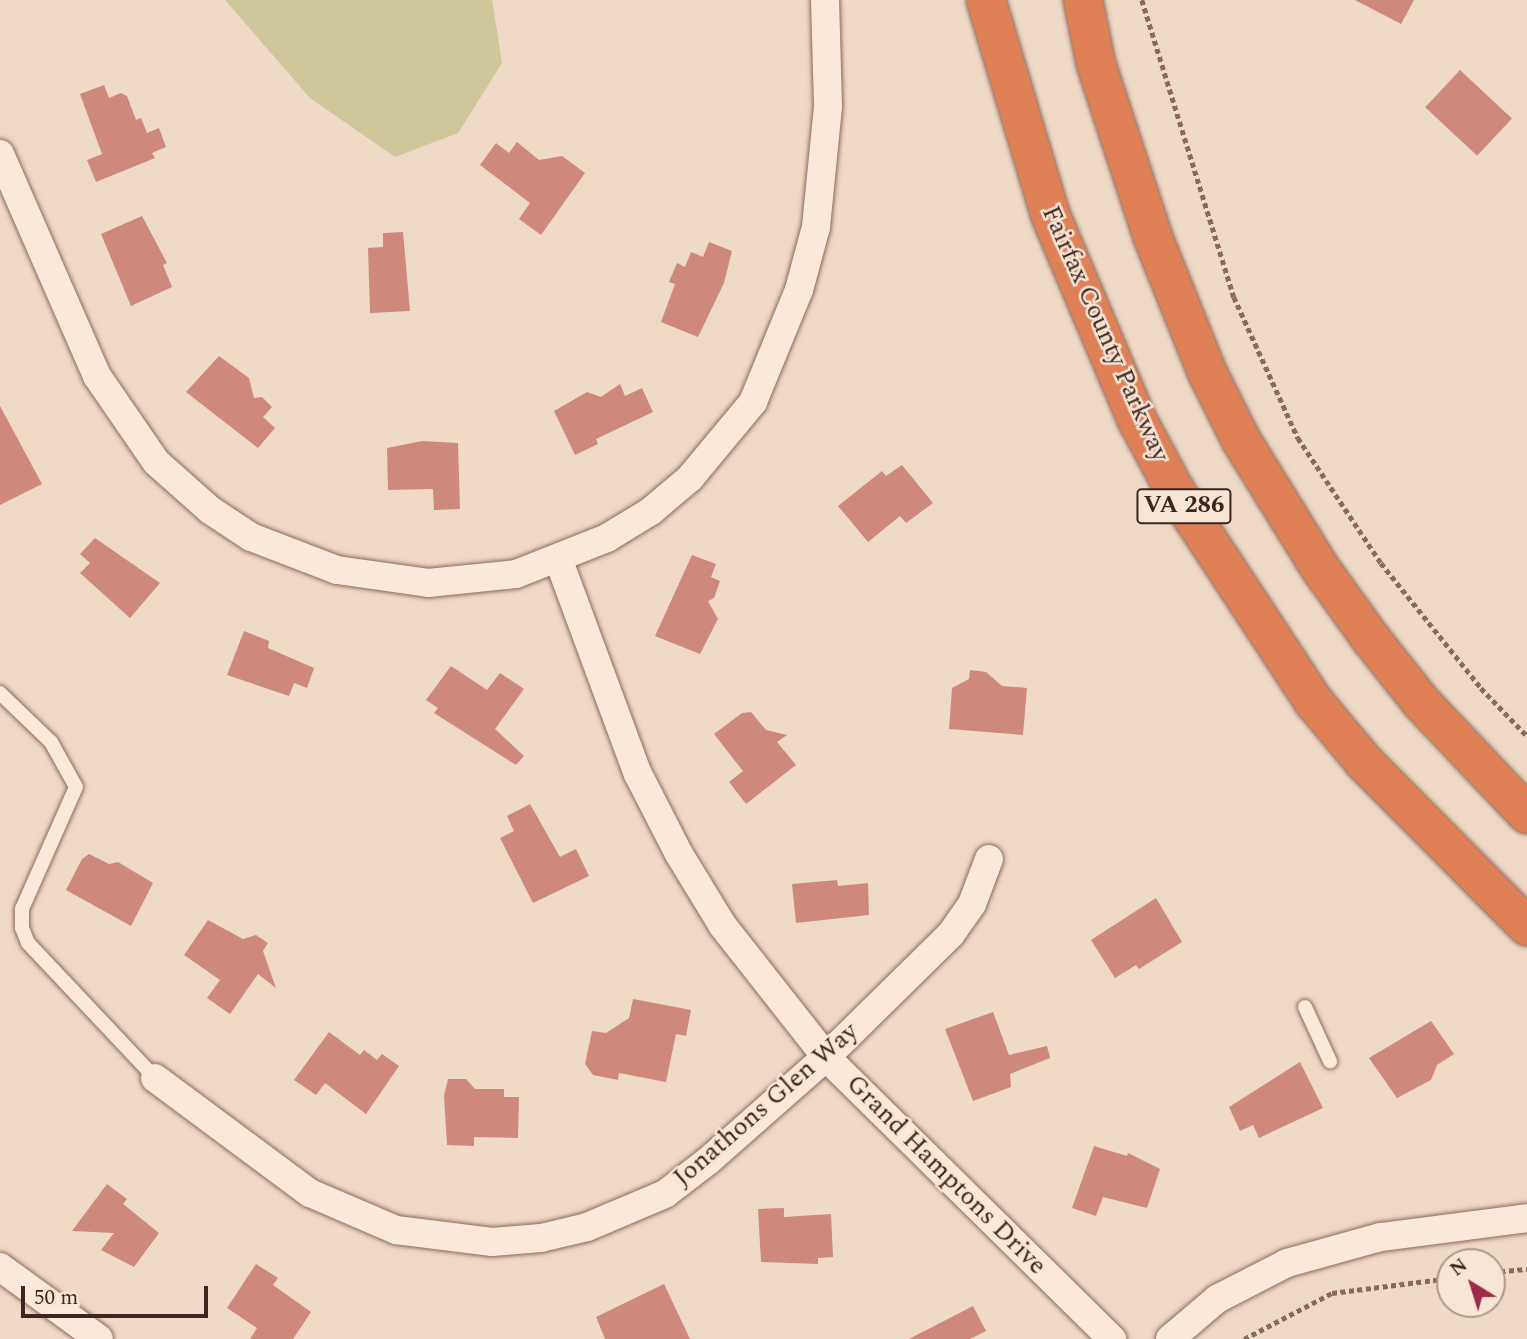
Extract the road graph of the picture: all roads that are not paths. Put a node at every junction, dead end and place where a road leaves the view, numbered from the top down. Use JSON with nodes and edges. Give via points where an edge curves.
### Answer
{"nodes":[{"id":1,"x":825,"y":0,"type":"edge"},
{"id":2,"x":986,"y":0,"type":"edge"},
{"id":3,"x":1083,"y":0,"type":"edge"},
{"id":4,"x":0,"y":154,"type":"edge"},
{"id":5,"x":559,"y":561,"type":"junction"},
{"id":6,"x":0,"y":693,"type":"edge"},
{"id":7,"x":1527,"y":814,"type":"edge"},
{"id":8,"x":989,"y":859,"type":"dead end"},
{"id":9,"x":1527,"y":926,"type":"edge"},
{"id":10,"x":1305,"y":1007,"type":"dead end"},
{"id":11,"x":826,"y":1057,"type":"junction"},
{"id":12,"x":1330,"y":1061,"type":"dead end"},
{"id":13,"x":155,"y":1078,"type":"joint"},
{"id":14,"x":1527,"y":1218,"type":"edge"},
{"id":15,"x":0,"y":1267,"type":"edge"},
{"id":16,"x":99,"y":1339,"type":"edge"},
{"id":17,"x":1112,"y":1339,"type":"edge"},
{"id":18,"x":1170,"y":1339,"type":"edge"}],
"edges":[{"from":1,"to":5,"type":"street","via":[[828,106],[816,227],[799,290],[753,402],[690,478],[651,511]]},
{"from":2,"to":9,"type":"highway","name":"Fairfax County Parkway","number":"VA 286","via":[[1050,215],[1136,418],[1174,489],[1314,702],[1399,800]]},
{"from":3,"to":7,"type":"highway","number":"VA 286","via":[[1096,64],[1154,240],[1206,372],[1241,440],[1320,568],[1371,639],[1421,702]]},
{"from":4,"to":5,"type":"street","via":[[97,376],[156,461],[210,510],[292,556],[381,579],[474,581]]},
{"from":5,"to":11,"type":"street","name":"Grand Hamptons Drive","via":[[638,774],[679,854],[723,926]]},
{"from":6,"to":13,"type":"lane","name":"Jonathons Glen Way","via":[[51,742],[76,787],[22,909],[28,943]]},
{"from":8,"to":11,"type":"street","name":"Jonathons Glen Way","via":[[971,904],[951,934]]},
{"from":10,"to":12,"type":"lane"},
{"from":11,"to":13,"type":"street","name":"Jonathons Glen Way","via":[[665,1194],[587,1227],[492,1242],[407,1232],[351,1214],[310,1193]]},
{"from":11,"to":17,"type":"street","name":"Grand Hamptons Drive"},
{"from":14,"to":18,"type":"street","via":[[1381,1237],[1287,1264],[1217,1299]]},
{"from":15,"to":16,"type":"street"}]}
